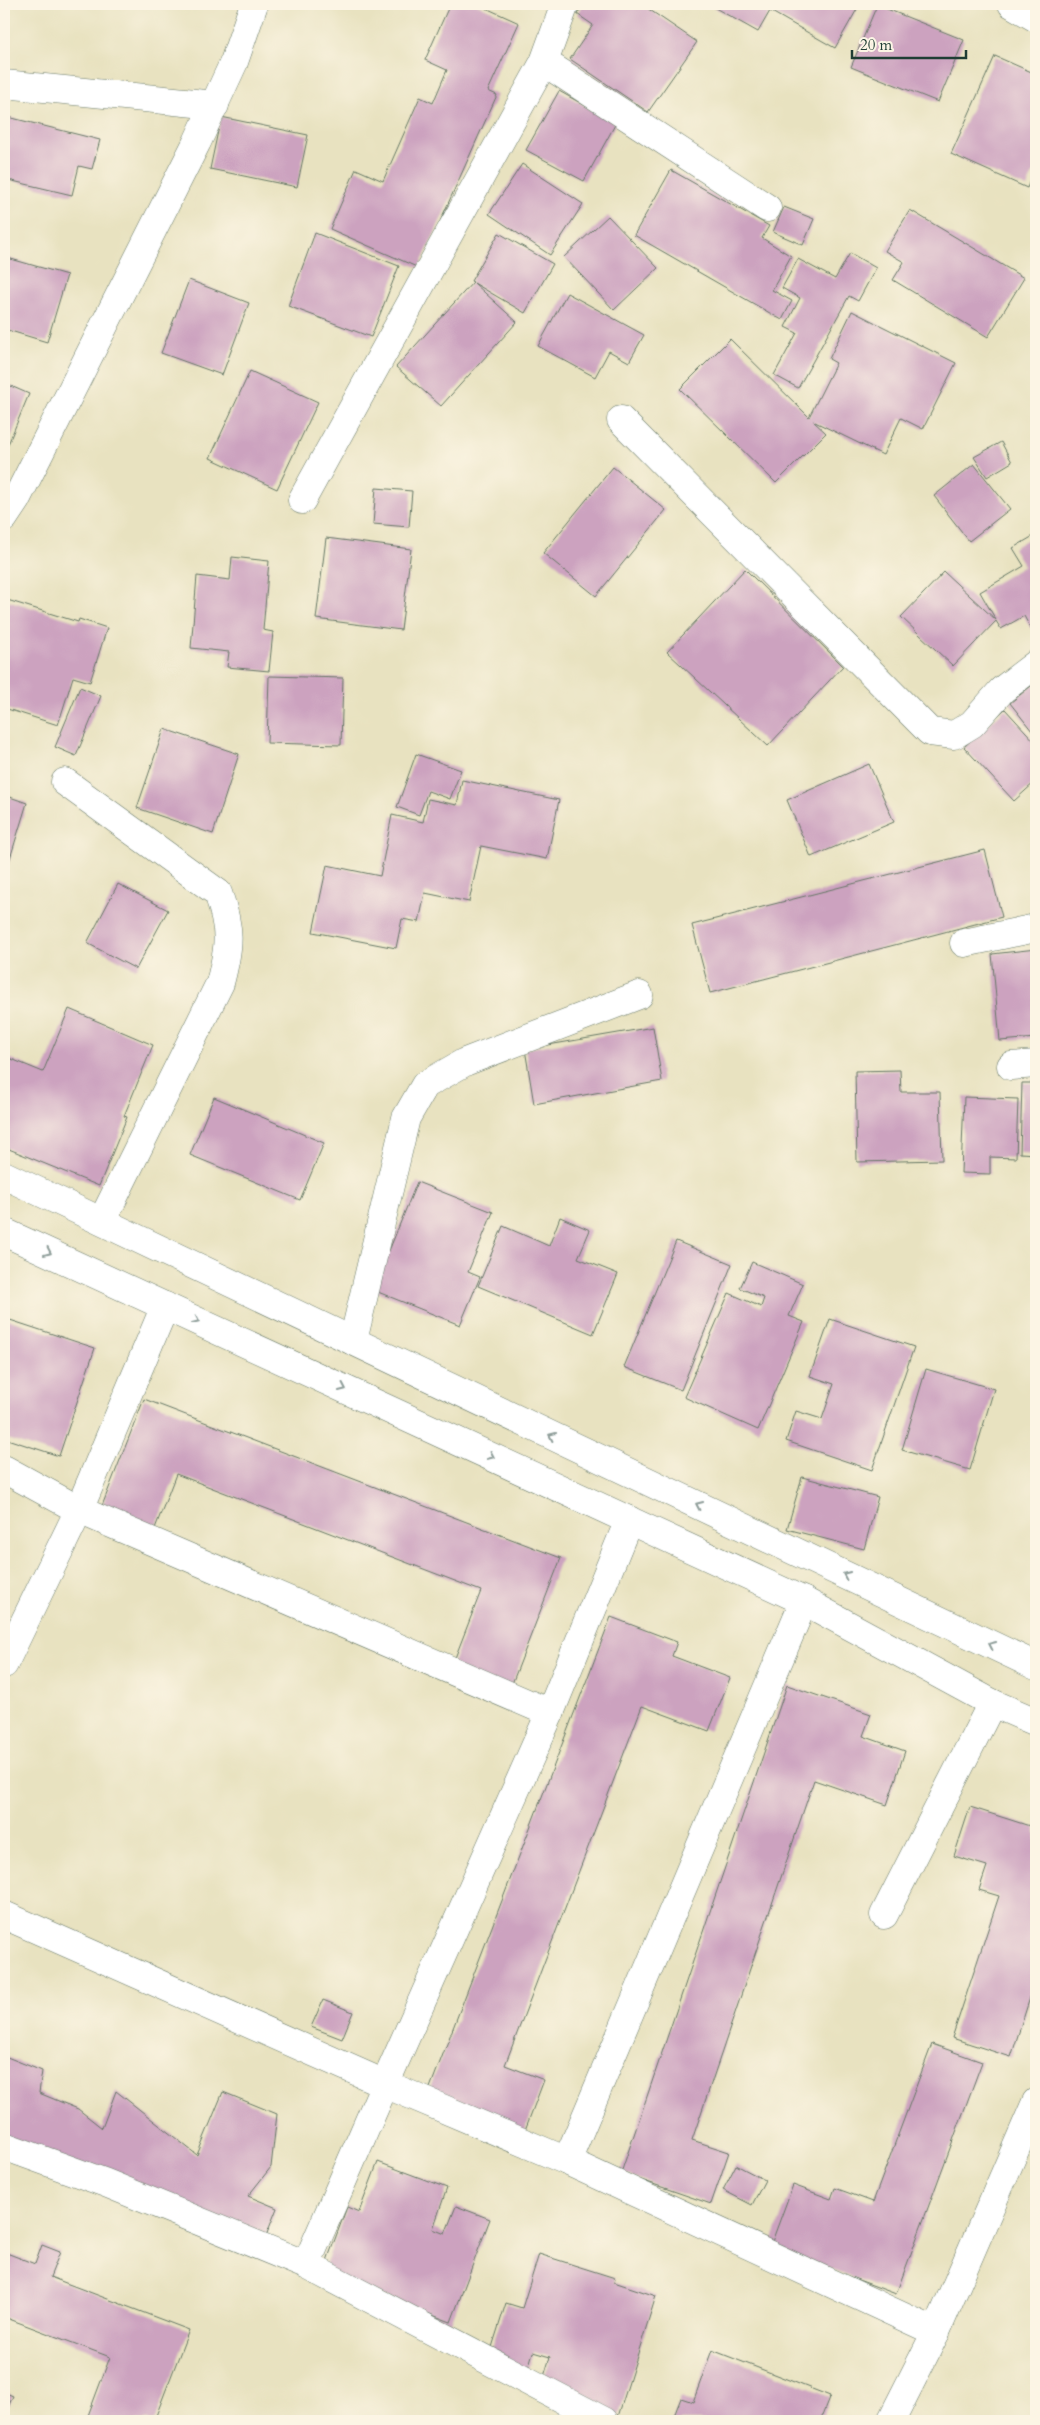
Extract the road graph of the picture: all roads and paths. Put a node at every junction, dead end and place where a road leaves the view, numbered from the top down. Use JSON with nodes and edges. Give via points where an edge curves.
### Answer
{"nodes":[{"id":1,"x":254,"y":4,"type":"edge"},
{"id":2,"x":565,"y":4,"type":"edge"},
{"id":3,"x":1012,"y":4,"type":"edge"},
{"id":4,"x":1036,"y":18,"type":"edge"},
{"id":5,"x":544,"y":62,"type":"junction"},
{"id":6,"x":4,"y":84,"type":"edge"},
{"id":7,"x":215,"y":105,"type":"junction"},
{"id":8,"x":767,"y":208,"type":"dead end"},
{"id":9,"x":621,"y":420,"type":"dead end"},
{"id":10,"x":302,"y":500,"type":"dead end"},
{"id":11,"x":4,"y":518,"type":"edge"},
{"id":12,"x":1036,"y":664,"type":"edge"},
{"id":13,"x":65,"y":782,"type":"dead end"},
{"id":14,"x":1036,"y":928,"type":"edge"},
{"id":15,"x":964,"y":943,"type":"dead end"},
{"id":16,"x":639,"y":995,"type":"dead end"},
{"id":17,"x":4,"y":1174,"type":"edge"},
{"id":18,"x":102,"y":1221,"type":"junction"},
{"id":19,"x":4,"y":1232,"type":"edge"},
{"id":20,"x":165,"y":1306,"type":"junction"},
{"id":21,"x":353,"y":1341,"type":"junction"},
{"id":22,"x":4,"y":1469,"type":"edge"},
{"id":23,"x":79,"y":1510,"type":"junction"},
{"id":24,"x":629,"y":1520,"type":"junction"},
{"id":25,"x":804,"y":1601,"type":"junction"},
{"id":26,"x":4,"y":1664,"type":"edge"},
{"id":27,"x":1036,"y":1666,"type":"edge"},
{"id":28,"x":992,"y":1703,"type":"junction"},
{"id":29,"x":550,"y":1713,"type":"junction"},
{"id":30,"x":1036,"y":1722,"type":"edge"},
{"id":31,"x":4,"y":1915,"type":"edge"},
{"id":32,"x":884,"y":1915,"type":"dead end"},
{"id":33,"x":384,"y":2084,"type":"junction"},
{"id":34,"x":1036,"y":2102,"type":"edge"},
{"id":35,"x":4,"y":2146,"type":"edge"},
{"id":36,"x":567,"y":2160,"type":"junction"},
{"id":37,"x":306,"y":2264,"type":"junction"},
{"id":38,"x":936,"y":2332,"type":"junction"},
{"id":39,"x":604,"y":2421,"type":"edge"},
{"id":40,"x":891,"y":2421,"type":"edge"}],
"edges":[{"from":1,"to":7,"type":"street"},
{"from":2,"to":5,"type":"street"},
{"from":3,"to":4,"type":"street"},
{"from":5,"to":8,"type":"street"},
{"from":5,"to":10,"type":"street"},
{"from":6,"to":7,"type":"street"},
{"from":7,"to":11,"type":"street","via":[[61,413]]},
{"from":9,"to":12,"type":"street","via":[[930,732],[954,736],[972,724],[1002,690]]},
{"from":13,"to":18,"type":"street","via":[[218,893],[228,920],[228,951],[220,983]]},
{"from":14,"to":15,"type":"street"},
{"from":16,"to":21,"type":"street","via":[[465,1062],[425,1085],[406,1118]]},
{"from":17,"to":18,"type":"street"},
{"from":18,"to":21,"type":"street"},
{"from":19,"to":20,"type":"street","one_way":true},
{"from":20,"to":23,"type":"street"},
{"from":20,"to":24,"type":"street","one_way":true},
{"from":27,"to":21,"type":"street","one_way":true},
{"from":22,"to":23,"type":"street"},
{"from":23,"to":26,"type":"street"},
{"from":23,"to":29,"type":"street"},
{"from":24,"to":25,"type":"street"},
{"from":24,"to":29,"type":"street"},
{"from":25,"to":28,"type":"street"},
{"from":25,"to":36,"type":"street"},
{"from":28,"to":30,"type":"street"},
{"from":28,"to":32,"type":"street"},
{"from":29,"to":33,"type":"street"},
{"from":31,"to":33,"type":"street"},
{"from":33,"to":36,"type":"street"},
{"from":33,"to":37,"type":"street"},
{"from":34,"to":38,"type":"street"},
{"from":35,"to":37,"type":"street","via":[[106,2183]]},
{"from":36,"to":38,"type":"street"},
{"from":37,"to":39,"type":"street"},
{"from":38,"to":40,"type":"street"}]}
